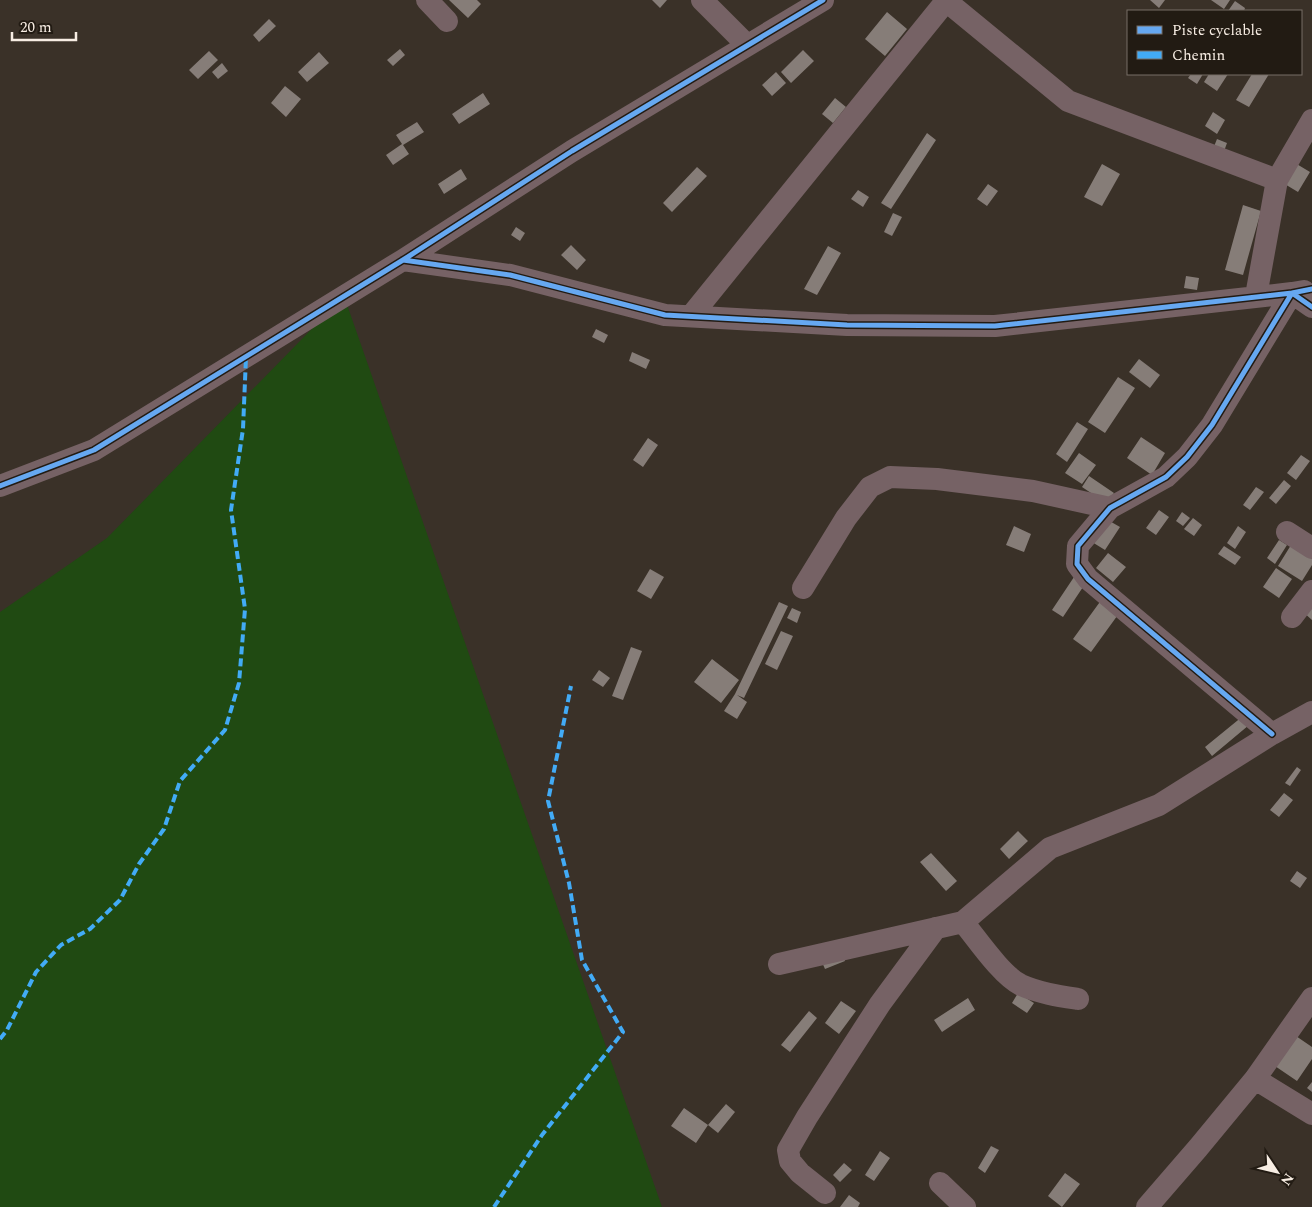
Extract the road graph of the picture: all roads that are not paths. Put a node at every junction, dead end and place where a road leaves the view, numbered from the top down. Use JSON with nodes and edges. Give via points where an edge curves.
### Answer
{"nodes":[{"id":1,"x":427,"y":0,"type":"edge"},
{"id":2,"x":702,"y":0,"type":"edge"},
{"id":3,"x":823,"y":0,"type":"edge"},
{"id":4,"x":946,"y":1,"type":"edge"},
{"id":5,"x":447,"y":21,"type":"dead end"},
{"id":6,"x":747,"y":45,"type":"junction"},
{"id":7,"x":1312,"y":120,"type":"edge"},
{"id":8,"x":1278,"y":180,"type":"junction"},
{"id":9,"x":403,"y":260,"type":"junction"},
{"id":10,"x":1302,"y":291,"type":"edge"},
{"id":11,"x":1256,"y":296,"type":"junction"},
{"id":12,"x":1312,"y":307,"type":"edge"},
{"id":13,"x":692,"y":316,"type":"junction"},
{"id":14,"x":0,"y":486,"type":"edge"},
{"id":15,"x":1110,"y":508,"type":"junction"},
{"id":16,"x":1287,"y":532,"type":"dead end"},
{"id":17,"x":1312,"y":548,"type":"edge"},
{"id":18,"x":803,"y":588,"type":"dead end"},
{"id":19,"x":1312,"y":591,"type":"edge"},
{"id":20,"x":1292,"y":617,"type":"dead end"},
{"id":21,"x":1308,"y":720,"type":"edge"},
{"id":22,"x":1272,"y":734,"type":"junction"},
{"id":23,"x":963,"y":922,"type":"junction"},
{"id":24,"x":936,"y":928,"type":"junction"},
{"id":25,"x":779,"y":964,"type":"dead end"},
{"id":26,"x":1312,"y":998,"type":"edge"},
{"id":27,"x":1078,"y":999,"type":"dead end"},
{"id":28,"x":1255,"y":1079,"type":"junction"},
{"id":29,"x":1312,"y":1114,"type":"edge"},
{"id":30,"x":940,"y":1183,"type":"dead end"},
{"id":31,"x":825,"y":1193,"type":"dead end"},
{"id":32,"x":965,"y":1207,"type":"edge"},
{"id":33,"x":1147,"y":1207,"type":"edge"}],
"edges":[{"from":1,"to":5,"type":"street"},
{"from":2,"to":6,"type":"street"},
{"from":3,"to":6,"type":"street"},
{"from":4,"to":8,"type":"street","via":[[1068,100]]},
{"from":4,"to":13,"type":"street"},
{"from":6,"to":9,"type":"street","via":[[572,151]]},
{"from":7,"to":8,"type":"street"},
{"from":8,"to":11,"type":"street"},
{"from":9,"to":13,"type":"street","via":[[510,275],[666,315]]},
{"from":9,"to":14,"type":"street","via":[[94,450]]},
{"from":10,"to":11,"type":"street"},
{"from":10,"to":12,"type":"street"},
{"from":10,"to":15,"type":"street","via":[[1187,457],[1166,478]]},
{"from":11,"to":13,"type":"street","via":[[995,326],[847,325]]},
{"from":15,"to":18,"type":"street","via":[[1033,491],[937,479],[890,478],[870,487],[846,518]]},
{"from":15,"to":22,"type":"street","via":[[1078,546],[1077,564],[1088,580]]},
{"from":16,"to":17,"type":"street"},
{"from":19,"to":20,"type":"street"},
{"from":21,"to":22,"type":"street"},
{"from":22,"to":23,"type":"street","via":[[1159,805],[1050,848]]},
{"from":23,"to":24,"type":"street"},
{"from":23,"to":27,"type":"street","via":[[1009,977],[1048,994]]},
{"from":24,"to":25,"type":"street"},
{"from":24,"to":31,"type":"street","via":[[880,1004],[788,1150],[795,1167]]},
{"from":26,"to":28,"type":"street"},
{"from":28,"to":29,"type":"street"},
{"from":28,"to":33,"type":"street"},
{"from":30,"to":32,"type":"street"}]}
